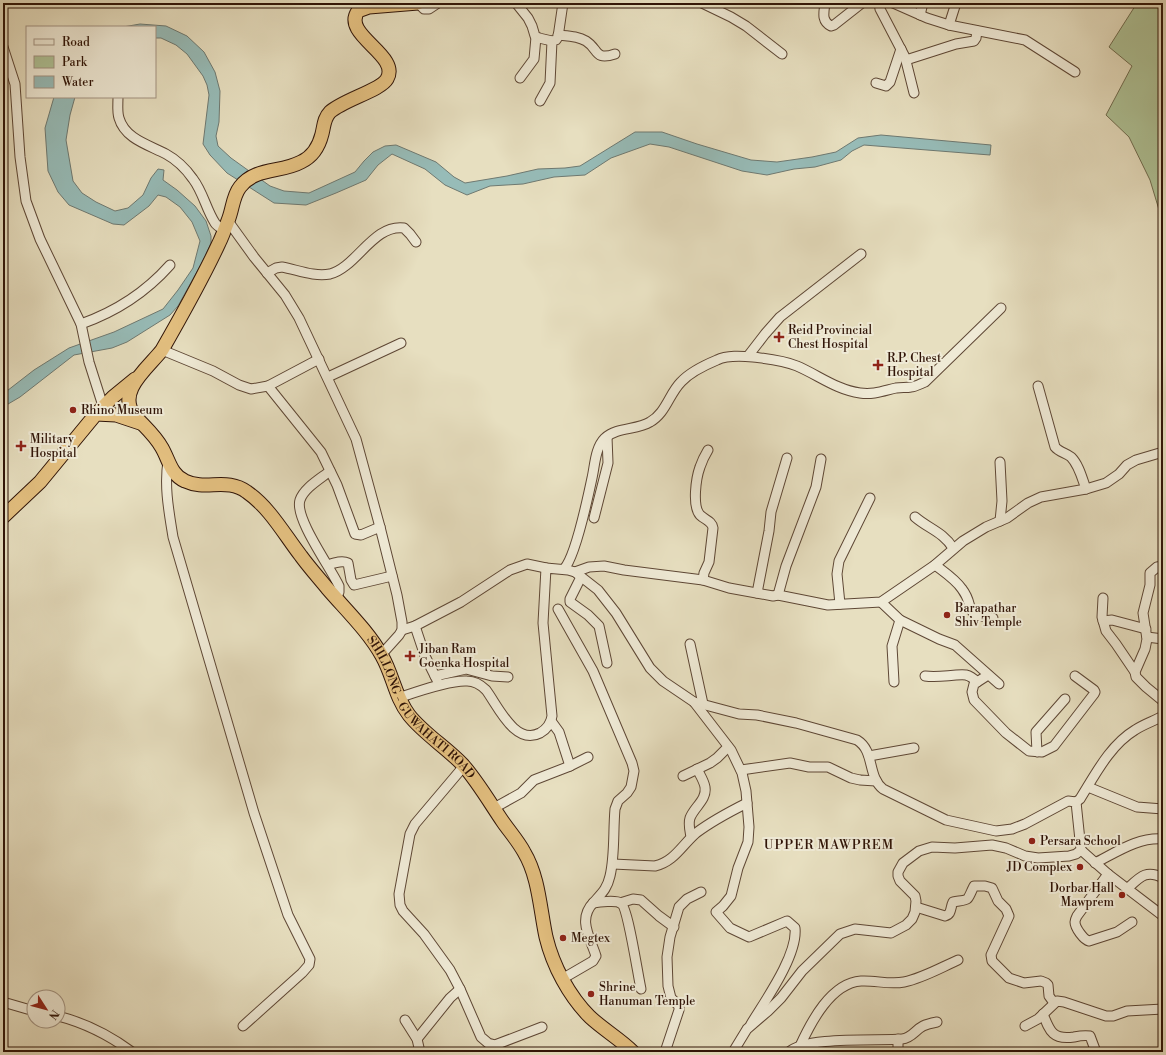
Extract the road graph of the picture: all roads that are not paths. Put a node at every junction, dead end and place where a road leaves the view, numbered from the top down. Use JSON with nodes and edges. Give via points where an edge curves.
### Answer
{"nodes":[{"id":1,"x":418,"y":3,"type":"edge"},
{"id":2,"x":438,"y":3,"type":"edge"},
{"id":3,"x":516,"y":3,"type":"edge"},
{"id":4,"x":563,"y":3,"type":"edge"},
{"id":5,"x":702,"y":3,"type":"edge"},
{"id":6,"x":825,"y":3,"type":"edge"},
{"id":7,"x":862,"y":3,"type":"edge"},
{"id":8,"x":879,"y":3,"type":"edge"},
{"id":9,"x":893,"y":3,"type":"edge"},
{"id":10,"x":923,"y":3,"type":"edge"},
{"id":11,"x":956,"y":3,"type":"edge"},
{"id":12,"x":920,"y":15,"type":"junction"},
{"id":13,"x":949,"y":25,"type":"junction"},
{"id":14,"x":977,"y":31,"type":"junction"},
{"id":15,"x":536,"y":37,"type":"junction"},
{"id":16,"x":555,"y":38,"type":"junction"},
{"id":17,"x":3,"y":47,"type":"edge"},
{"id":18,"x":901,"y":49,"type":"junction"},
{"id":19,"x":615,"y":54,"type":"dead end"},
{"id":20,"x":782,"y":54,"type":"dead end"},
{"id":21,"x":906,"y":60,"type":"junction"},
{"id":22,"x":1075,"y":72,"type":"dead end"},
{"id":23,"x":520,"y":78,"type":"dead end"},
{"id":24,"x":876,"y":83,"type":"dead end"},
{"id":25,"x":914,"y":93,"type":"dead end"},
{"id":26,"x":118,"y":98,"type":"edge"},
{"id":27,"x":540,"y":101,"type":"dead end"},
{"id":28,"x":227,"y":223,"type":"junction"},
{"id":29,"x":416,"y":242,"type":"dead end"},
{"id":30,"x":861,"y":254,"type":"dead end"},
{"id":31,"x":170,"y":265,"type":"dead end"},
{"id":32,"x":267,"y":273,"type":"junction"},
{"id":33,"x":1001,"y":308,"type":"dead end"},
{"id":34,"x":81,"y":327,"type":"junction"},
{"id":35,"x":401,"y":343,"type":"dead end"},
{"id":36,"x":162,"y":350,"type":"junction"},
{"id":37,"x":748,"y":356,"type":"junction"},
{"id":38,"x":319,"y":359,"type":"junction"},
{"id":39,"x":328,"y":377,"type":"junction"},
{"id":40,"x":137,"y":378,"type":"junction"},
{"id":41,"x":268,"y":386,"type":"junction"},
{"id":42,"x":1038,"y":386,"type":"dead end"},
{"id":43,"x":99,"y":410,"type":"junction"},
{"id":44,"x":144,"y":424,"type":"junction"},
{"id":45,"x":607,"y":437,"type":"junction"},
{"id":46,"x":708,"y":450,"type":"dead end"},
{"id":47,"x":1163,"y":452,"type":"edge"},
{"id":48,"x":787,"y":458,"type":"dead end"},
{"id":49,"x":822,"y":459,"type":"dead end"},
{"id":50,"x":168,"y":461,"type":"junction"},
{"id":51,"x":1000,"y":462,"type":"dead end"},
{"id":52,"x":330,"y":471,"type":"junction"},
{"id":53,"x":1086,"y":489,"type":"junction"},
{"id":54,"x":870,"y":498,"type":"dead end"},
{"id":55,"x":3,"y":517,"type":"edge"},
{"id":56,"x":915,"y":517,"type":"dead end"},
{"id":57,"x":594,"y":518,"type":"dead end"},
{"id":58,"x":1000,"y":522,"type":"junction"},
{"id":59,"x":380,"y":526,"type":"junction"},
{"id":60,"x":953,"y":548,"type":"junction"},
{"id":61,"x":328,"y":565,"type":"junction"},
{"id":62,"x":936,"y":565,"type":"junction"},
{"id":63,"x":1163,"y":566,"type":"edge"},
{"id":64,"x":546,"y":568,"type":"junction"},
{"id":65,"x":564,"y":570,"type":"junction"},
{"id":66,"x":578,"y":575,"type":"junction"},
{"id":67,"x":392,"y":576,"type":"junction"},
{"id":68,"x":702,"y":580,"type":"junction"},
{"id":69,"x":756,"y":593,"type":"junction"},
{"id":70,"x":778,"y":595,"type":"junction"},
{"id":71,"x":336,"y":598,"type":"junction"},
{"id":72,"x":1103,"y":598,"type":"dead end"},
{"id":73,"x":881,"y":602,"type":"junction"},
{"id":74,"x":840,"y":604,"type":"junction"},
{"id":75,"x":558,"y":609,"type":"dead end"},
{"id":76,"x":993,"y":618,"type":"dead end"},
{"id":77,"x":900,"y":620,"type":"junction"},
{"id":78,"x":1103,"y":621,"type":"junction"},
{"id":79,"x":415,"y":626,"type":"junction"},
{"id":80,"x":402,"y":630,"type":"junction"},
{"id":81,"x":1146,"y":633,"type":"junction"},
{"id":82,"x":1163,"y":639,"type":"edge"},
{"id":83,"x":690,"y":644,"type":"dead end"},
{"id":84,"x":381,"y":655,"type":"junction"},
{"id":85,"x":607,"y":663,"type":"dead end"},
{"id":86,"x":1135,"y":672,"type":"junction"},
{"id":87,"x":988,"y":675,"type":"junction"},
{"id":88,"x":435,"y":676,"type":"junction"},
{"id":89,"x":925,"y":676,"type":"dead end"},
{"id":90,"x":1075,"y":676,"type":"dead end"},
{"id":91,"x":508,"y":677,"type":"dead end"},
{"id":92,"x":894,"y":682,"type":"dead end"},
{"id":93,"x":976,"y":682,"type":"junction"},
{"id":94,"x":999,"y":684,"type":"dead end"},
{"id":95,"x":440,"y":686,"type":"junction"},
{"id":96,"x":398,"y":698,"type":"junction"},
{"id":97,"x":1065,"y":699,"type":"dead end"},
{"id":98,"x":1163,"y":701,"type":"edge"},
{"id":99,"x":699,"y":703,"type":"junction"},
{"id":100,"x":1163,"y":716,"type":"edge"},
{"id":101,"x":551,"y":721,"type":"junction"},
{"id":102,"x":728,"y":747,"type":"junction"},
{"id":103,"x":914,"y":748,"type":"dead end"},
{"id":104,"x":1038,"y":752,"type":"junction"},
{"id":105,"x":869,"y":756,"type":"junction"},
{"id":106,"x":588,"y":757,"type":"dead end"},
{"id":107,"x":464,"y":766,"type":"junction"},
{"id":108,"x":570,"y":766,"type":"junction"},
{"id":109,"x":697,"y":769,"type":"junction"},
{"id":110,"x":740,"y":770,"type":"junction"},
{"id":111,"x":683,"y":776,"type":"dead end"},
{"id":112,"x":876,"y":781,"type":"junction"},
{"id":113,"x":1088,"y":787,"type":"junction"},
{"id":114,"x":1076,"y":802,"type":"junction"},
{"id":115,"x":747,"y":803,"type":"junction"},
{"id":116,"x":494,"y":808,"type":"junction"},
{"id":117,"x":1163,"y":809,"type":"edge"},
{"id":118,"x":691,"y":837,"type":"junction"},
{"id":119,"x":1163,"y":839,"type":"edge"},
{"id":120,"x":1081,"y":850,"type":"junction"},
{"id":121,"x":1095,"y":863,"type":"junction"},
{"id":122,"x":613,"y":864,"type":"junction"},
{"id":123,"x":1108,"y":874,"type":"junction"},
{"id":124,"x":1163,"y":878,"type":"edge"},
{"id":125,"x":1127,"y":889,"type":"junction"},
{"id":126,"x":700,"y":892,"type":"dead end"},
{"id":127,"x":593,"y":902,"type":"junction"},
{"id":128,"x":620,"y":903,"type":"junction"},
{"id":129,"x":916,"y":907,"type":"junction"},
{"id":130,"x":1161,"y":910,"type":"edge"},
{"id":131,"x":1132,"y":922,"type":"dead end"},
{"id":132,"x":674,"y":927,"type":"junction"},
{"id":133,"x":958,"y":960,"type":"dead end"},
{"id":134,"x":562,"y":979,"type":"junction"},
{"id":135,"x":460,"y":989,"type":"junction"},
{"id":136,"x":641,"y":989,"type":"dead end"},
{"id":137,"x":3,"y":1002,"type":"edge"},
{"id":138,"x":1054,"y":1003,"type":"junction"},
{"id":139,"x":26,"y":1009,"type":"edge"},
{"id":140,"x":1163,"y":1009,"type":"edge"},
{"id":141,"x":1043,"y":1014,"type":"junction"},
{"id":142,"x":66,"y":1018,"type":"edge"},
{"id":143,"x":405,"y":1020,"type":"dead end"},
{"id":144,"x":937,"y":1022,"type":"dead end"},
{"id":145,"x":752,"y":1024,"type":"junction"},
{"id":146,"x":243,"y":1026,"type":"dead end"},
{"id":147,"x":1024,"y":1026,"type":"dead end"},
{"id":148,"x":542,"y":1027,"type":"dead end"},
{"id":149,"x":417,"y":1039,"type":"junction"},
{"id":150,"x":898,"y":1039,"type":"junction"},
{"id":151,"x":800,"y":1046,"type":"junction"},
{"id":152,"x":132,"y":1052,"type":"edge"},
{"id":153,"x":420,"y":1052,"type":"edge"},
{"id":154,"x":633,"y":1052,"type":"edge"},
{"id":155,"x":665,"y":1052,"type":"edge"},
{"id":156,"x":733,"y":1052,"type":"edge"},
{"id":157,"x":789,"y":1052,"type":"edge"},
{"id":158,"x":898,"y":1052,"type":"edge"},
{"id":159,"x":1096,"y":1052,"type":"edge"}],
"edges":[{"from":1,"to":2,"type":"street","via":[[424,9],[429,9]]},
{"from":1,"to":28,"type":"highway","via":[[358,10],[354,18],[356,28],[388,64],[388,78],[381,85],[331,111],[326,116],[319,144],[309,157],[296,164],[257,174],[248,179],[235,196]]},
{"from":3,"to":15,"type":"street","via":[[528,18]]},
{"from":4,"to":16,"type":"street"},
{"from":5,"to":20,"type":"street","via":[[746,26]]},
{"from":6,"to":7,"type":"street","via":[[823,18],[831,26]]},
{"from":8,"to":18,"type":"street"},
{"from":9,"to":12,"type":"street"},
{"from":10,"to":12,"type":"street"},
{"from":11,"to":13,"type":"street"},
{"from":12,"to":13,"type":"street"},
{"from":13,"to":14,"type":"street"},
{"from":14,"to":21,"type":"street","via":[[974,41]]},
{"from":14,"to":22,"type":"street","via":[[1025,40]]},
{"from":15,"to":16,"type":"street"},
{"from":15,"to":23,"type":"street","via":[[534,59]]},
{"from":16,"to":19,"type":"street","via":[[572,36],[585,40],[600,55],[605,57]]},
{"from":16,"to":27,"type":"street","via":[[550,83]]},
{"from":17,"to":34,"type":"street","via":[[15,84],[26,201],[40,239]]},
{"from":18,"to":21,"type":"street"},
{"from":18,"to":24,"type":"street","via":[[890,82],[886,86]]},
{"from":21,"to":25,"type":"street"},
{"from":26,"to":28,"type":"street","via":[[118,117],[129,134],[167,154],[188,172],[202,193],[216,224]]},
{"from":28,"to":32,"type":"street"},
{"from":28,"to":36,"type":"highway","via":[[207,268]]},
{"from":29,"to":32,"type":"street","via":[[404,228],[392,228],[379,235],[331,274],[320,275],[282,267]]},
{"from":30,"to":37,"type":"street","via":[[780,317]]},
{"from":31,"to":34,"type":"street","via":[[143,291]]},
{"from":32,"to":38,"type":"street","via":[[299,318]]},
{"from":33,"to":37,"type":"street","via":[[925,382],[911,387],[870,394],[859,393],[846,390],[782,360]]},
{"from":34,"to":43,"type":"street"},
{"from":35,"to":39,"type":"street"},
{"from":36,"to":40,"type":"highway"},
{"from":36,"to":41,"type":"street","via":[[223,375],[245,388]]},
{"from":37,"to":45,"type":"street","via":[[718,359],[696,371],[681,382],[665,407],[650,422]]},
{"from":38,"to":39,"type":"street"},
{"from":38,"to":41,"type":"street"},
{"from":39,"to":59,"type":"street","via":[[356,439]]},
{"from":40,"to":43,"type":"highway"},
{"from":40,"to":44,"type":"highway","name":"SHILLONG - GUWAHATI ROAD","via":[[130,394],[130,403],[133,413]]},
{"from":41,"to":52,"type":"street","via":[[321,452]]},
{"from":42,"to":53,"type":"street","via":[[1055,447],[1076,463]]},
{"from":43,"to":44,"type":"highway"},
{"from":43,"to":55,"type":"highway","via":[[40,482]]},
{"from":44,"to":50,"type":"highway","name":"SHILLONG - GUWAHATI ROAD"},
{"from":45,"to":57,"type":"street","via":[[608,463]]},
{"from":45,"to":65,"type":"street","via":[[597,453],[572,555]]},
{"from":46,"to":68,"type":"street","via":[[700,466],[695,490],[700,515],[711,523],[713,528],[709,562]]},
{"from":47,"to":53,"type":"street","via":[[1136,460],[1106,483]]},
{"from":48,"to":69,"type":"street","via":[[771,512]]},
{"from":49,"to":70,"type":"street","via":[[816,487],[786,566]]},
{"from":50,"to":71,"type":"highway","name":"SHILLONG - GUWAHATI ROAD","via":[[174,473],[185,482],[202,485],[228,484],[250,493],[271,515]]},
{"from":50,"to":146,"type":"street","via":[[166,494],[173,537],[258,827],[288,915],[310,959],[309,965],[302,973]]},
{"from":51,"to":58,"type":"street"},
{"from":52,"to":59,"type":"street","via":[[355,534],[361,535]]},
{"from":52,"to":61,"type":"street","via":[[303,494],[299,504],[304,522]]},
{"from":53,"to":58,"type":"street","via":[[1041,497]]},
{"from":54,"to":74,"type":"street","via":[[839,561],[837,574]]},
{"from":56,"to":60,"type":"street","via":[[942,535]]},
{"from":58,"to":60,"type":"street","via":[[973,534]]},
{"from":59,"to":67,"type":"street"},
{"from":60,"to":62,"type":"street"},
{"from":61,"to":67,"type":"street","via":[[348,563],[354,584]]},
{"from":61,"to":71,"type":"street","via":[[339,586],[340,592]]},
{"from":62,"to":73,"type":"street"},
{"from":62,"to":76,"type":"street","via":[[962,589],[973,614]]},
{"from":63,"to":81,"type":"street","via":[[1157,566],[1150,573],[1150,585],[1142,613]]},
{"from":64,"to":65,"type":"street"},
{"from":64,"to":79,"type":"street","via":[[527,564],[510,570],[461,602]]},
{"from":64,"to":101,"type":"street","via":[[543,623]]},
{"from":65,"to":66,"type":"street"},
{"from":66,"to":68,"type":"street","via":[[589,567],[604,566]]},
{"from":66,"to":85,"type":"street","via":[[570,602],[599,626]]},
{"from":66,"to":99,"type":"street","via":[[606,599],[646,663],[656,674]]},
{"from":67,"to":80,"type":"street"},
{"from":68,"to":69,"type":"street"},
{"from":69,"to":70,"type":"street"},
{"from":70,"to":74,"type":"street"},
{"from":71,"to":84,"type":"highway","name":"SHILLONG - GUWAHATI ROAD"},
{"from":72,"to":78,"type":"street"},
{"from":73,"to":74,"type":"street"},
{"from":73,"to":77,"type":"street"},
{"from":75,"to":122,"type":"street","via":[[593,671],[634,771],[631,787],[614,809]]},
{"from":77,"to":87,"type":"street","via":[[955,644]]},
{"from":77,"to":92,"type":"street","via":[[892,646]]},
{"from":78,"to":81,"type":"street","via":[[1112,620]]},
{"from":78,"to":86,"type":"street","via":[[1106,631]]},
{"from":79,"to":80,"type":"street"},
{"from":79,"to":88,"type":"street"},
{"from":80,"to":84,"type":"street"},
{"from":81,"to":82,"type":"street"},
{"from":81,"to":86,"type":"street","via":[[1145,649]]},
{"from":83,"to":99,"type":"street"},
{"from":84,"to":96,"type":"highway","name":"SHILLONG - GUWAHATI ROAD"},
{"from":86,"to":98,"type":"street","via":[[1136,677],[1146,688]]},
{"from":87,"to":93,"type":"street"},
{"from":87,"to":94,"type":"street"},
{"from":88,"to":91,"type":"street","via":[[466,669],[492,676]]},
{"from":88,"to":95,"type":"street"},
{"from":89,"to":93,"type":"street","via":[[966,675]]},
{"from":90,"to":104,"type":"street","via":[[1095,692],[1054,746]]},
{"from":93,"to":104,"type":"street","via":[[972,692],[978,706],[1026,750]]},
{"from":95,"to":96,"type":"street"},
{"from":95,"to":101,"type":"street","via":[[468,681],[482,686],[512,727],[522,734],[539,733]]},
{"from":96,"to":107,"type":"highway","name":"SHILLONG - GUWAHATI ROAD","via":[[411,718]]},
{"from":97,"to":104,"type":"street","via":[[1036,732]]},
{"from":99,"to":102,"type":"street"},
{"from":99,"to":105,"type":"street","via":[[850,737],[865,746]]},
{"from":100,"to":113,"type":"street","via":[[1136,729],[1118,743]]},
{"from":101,"to":108,"type":"street","via":[[559,732]]},
{"from":102,"to":109,"type":"street","via":[[717,758]]},
{"from":102,"to":110,"type":"street"},
{"from":103,"to":105,"type":"street"},
{"from":105,"to":112,"type":"street"},
{"from":106,"to":108,"type":"street"},
{"from":107,"to":116,"type":"highway","name":"SHILLONG - GUWAHATI ROAD"},
{"from":107,"to":135,"type":"street","via":[[415,824],[410,834],[399,894],[403,911],[424,934]]},
{"from":108,"to":116,"type":"street","via":[[534,780],[521,793]]},
{"from":109,"to":111,"type":"street"},
{"from":109,"to":118,"type":"street","via":[[704,783],[705,792],[690,817]]},
{"from":110,"to":112,"type":"street","via":[[790,763],[828,767],[852,778]]},
{"from":110,"to":115,"type":"street"},
{"from":112,"to":114,"type":"street","via":[[883,789],[940,818],[996,831],[1025,824],[1068,801]]},
{"from":113,"to":114,"type":"street"},
{"from":113,"to":117,"type":"street","via":[[1137,807]]},
{"from":114,"to":120,"type":"street"},
{"from":115,"to":118,"type":"street","via":[[725,814]]},
{"from":115,"to":145,"type":"street","via":[[748,842],[731,896],[716,912],[730,928],[749,937],[787,921],[795,928],[796,934],[790,956]]},
{"from":116,"to":134,"type":"highway","name":"SHILLONG - GUWAHATI ROAD","via":[[526,854],[537,887],[548,944]]},
{"from":118,"to":122,"type":"street","via":[[674,857],[662,865]]},
{"from":119,"to":121,"type":"street","via":[[1140,841]]},
{"from":120,"to":121,"type":"street"},
{"from":120,"to":129,"type":"street","via":[[1069,856],[1031,858],[992,845],[926,848],[903,863],[898,872],[900,881],[914,896]]},
{"from":121,"to":123,"type":"street"},
{"from":122,"to":127,"type":"street","via":[[603,893]]},
{"from":123,"to":125,"type":"street"},
{"from":123,"to":131,"type":"street","via":[[1077,916],[1075,926],[1089,942],[1117,932]]},
{"from":124,"to":125,"type":"street","via":[[1148,874]]},
{"from":125,"to":130,"type":"street"},
{"from":126,"to":132,"type":"street","via":[[683,903]]},
{"from":127,"to":128,"type":"street"},
{"from":127,"to":134,"type":"street","via":[[585,922],[596,958]]},
{"from":128,"to":132,"type":"street","via":[[633,899],[641,900]]},
{"from":128,"to":136,"type":"street","via":[[629,923]]},
{"from":129,"to":138,"type":"street","via":[[945,916],[950,913],[953,902],[962,902],[968,898],[974,886],[992,888],[1009,916],[991,954],[992,961],[1015,981],[1046,983],[1049,996]]},
{"from":129,"to":145,"type":"street","via":[[912,918],[896,931],[887,933],[855,929],[840,934],[802,971],[781,998]]},
{"from":132,"to":155,"type":"street","via":[[670,937],[666,973],[669,994],[678,1004],[679,1010]]},
{"from":133,"to":151,"type":"street","via":[[904,982],[891,984],[862,981],[848,985],[829,997]]},
{"from":134,"to":154,"type":"highway","name":"SHILLONG - GUWAHATI ROAD","via":[[580,1006]]},
{"from":135,"to":148,"type":"street","via":[[481,1037],[488,1043],[495,1045]]},
{"from":135,"to":149,"type":"street"},
{"from":137,"to":139,"type":"street"},
{"from":138,"to":140,"type":"street","via":[[1064,1002],[1106,1016],[1127,1011]]},
{"from":138,"to":141,"type":"street"},
{"from":141,"to":147,"type":"street"},
{"from":141,"to":159,"type":"street","via":[[1051,1032],[1060,1038],[1090,1036]]},
{"from":142,"to":152,"type":"street","via":[[107,1035]]},
{"from":143,"to":149,"type":"street"},
{"from":144,"to":150,"type":"street","via":[[923,1026],[908,1038]]},
{"from":145,"to":156,"type":"street"},
{"from":149,"to":153,"type":"street"},
{"from":150,"to":151,"type":"street","via":[[829,1041]]},
{"from":150,"to":158,"type":"street"},
{"from":151,"to":157,"type":"street","via":[[792,1048]]}]}
